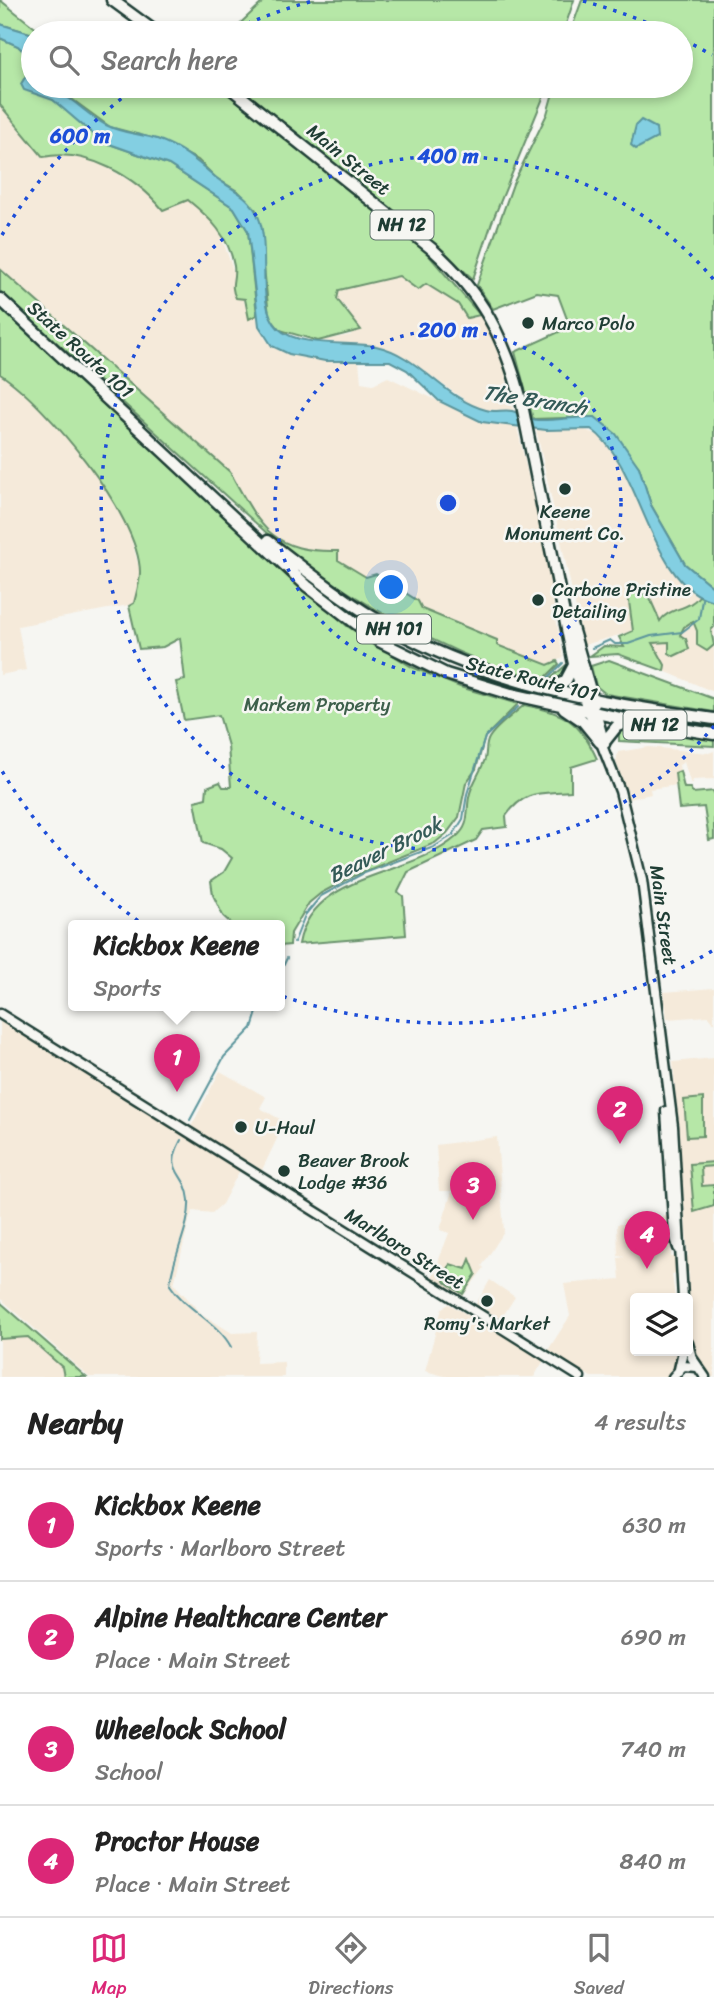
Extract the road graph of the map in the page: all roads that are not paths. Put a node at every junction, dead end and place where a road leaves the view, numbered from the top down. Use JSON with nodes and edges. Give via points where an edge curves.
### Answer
{"nodes":[{"id":1,"x":112,"y":0,"type":"edge"},
{"id":2,"x":141,"y":21,"type":"edge"},
{"id":3,"x":243,"y":98,"type":"edge"},
{"id":4,"x":0,"y":299,"type":"edge"},
{"id":5,"x":230,"y":510,"type":"junction"},
{"id":6,"x":566,"y":614,"type":"junction"},
{"id":7,"x":574,"y":664,"type":"junction"},
{"id":8,"x":542,"y":687,"type":"junction"},
{"id":9,"x":588,"y":699,"type":"junction"},
{"id":10,"x":547,"y":701,"type":"junction"},
{"id":11,"x":592,"y":711,"type":"junction"},
{"id":12,"x":714,"y":719,"type":"edge"},
{"id":13,"x":638,"y":722,"type":"junction"},
{"id":14,"x":714,"y":734,"type":"edge"},
{"id":15,"x":603,"y":743,"type":"junction"},
{"id":16,"x":0,"y":1014,"type":"edge"},
{"id":17,"x":683,"y":1293,"type":"edge"},
{"id":18,"x":693,"y":1354,"type":"edge"},
{"id":19,"x":681,"y":1356,"type":"edge"},
{"id":20,"x":701,"y":1372,"type":"edge"},
{"id":21,"x":714,"y":1372,"type":"edge"},
{"id":22,"x":674,"y":1375,"type":"edge"},
{"id":23,"x":580,"y":1377,"type":"edge"}],
"edges":[{"from":1,"to":2,"type":"highway"},
{"from":3,"to":6,"type":"highway","name":"Main Street","number":"NH 12","via":[[432,249],[461,276],[500,335],[522,405]]},
{"from":4,"to":5,"type":"highway","name":"State Route 101","number":"NH 101"},
{"from":5,"to":8,"type":"highway","name":"State Route 101","number":"NH 101","via":[[315,578],[392,629],[449,656]]},
{"from":5,"to":10,"type":"highway","name":"State Route 101","number":"NH 101","via":[[307,586],[379,640],[446,674]]},
{"from":6,"to":7,"type":"highway","name":"Main Street","number":"NH 12"},
{"from":6,"to":9,"type":"highway","name":"Main Street","number":"NH 12"},
{"from":7,"to":8,"type":"highway","via":[[565,682]]},
{"from":7,"to":9,"type":"highway","name":"Main Street","number":"NH 12"},
{"from":8,"to":9,"type":"highway","name":"State Route 101","number":"NH 101"},
{"from":9,"to":11,"type":"highway","name":"Main Street"},
{"from":9,"to":12,"type":"highway","name":"State Route 101","number":"NH 12"},
{"from":10,"to":11,"type":"highway","name":"State Route 101","number":"NH 101"},
{"from":10,"to":15,"type":"highway","via":[[577,716]]},
{"from":11,"to":13,"type":"highway","name":"State Route 101","number":"NH 12"},
{"from":11,"to":15,"type":"street","name":"Main Street"},
{"from":13,"to":14,"type":"highway","name":"State Route 101","number":"NH 12"},
{"from":13,"to":15,"type":"highway","via":[[623,722]]},
{"from":15,"to":17,"type":"street","name":"Main Street","via":[[631,828],[642,880],[667,1094],[674,1234]]},
{"from":16,"to":23,"type":"street","name":"Marlboro Street"},
{"from":18,"to":20,"type":"street"},
{"from":19,"to":22,"type":"street"},
{"from":20,"to":21,"type":"street"},
{"from":20,"to":22,"type":"street","via":[[688,1365]]}]}
